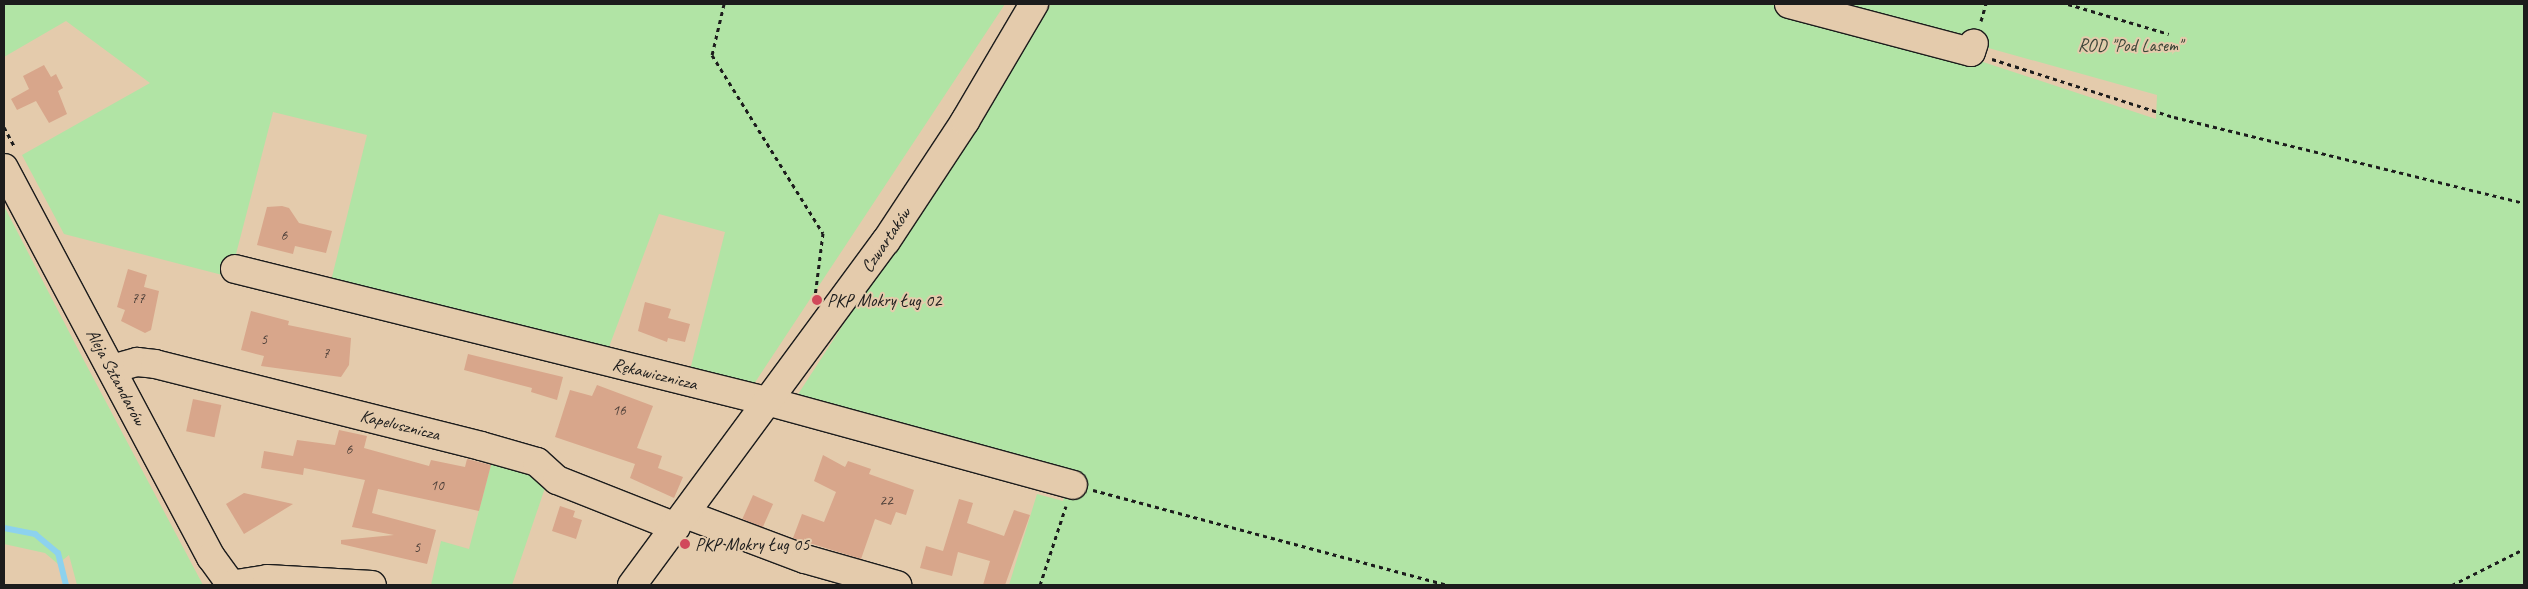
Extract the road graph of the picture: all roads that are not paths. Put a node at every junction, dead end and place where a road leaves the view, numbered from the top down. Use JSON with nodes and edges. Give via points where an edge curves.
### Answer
{"nodes":[{"id":1,"x":1034,"y":4,"type":"edge"},
{"id":2,"x":1789,"y":4,"type":"edge"},
{"id":3,"x":1973,"y":48,"type":"road end"},
{"id":4,"x":4,"y":168,"type":"edge"},
{"id":5,"x":236,"y":269,"type":"dead end"},
{"id":6,"x":112,"y":370,"type":"junction"},
{"id":7,"x":770,"y":402,"type":"junction"},
{"id":8,"x":1073,"y":485,"type":"road end"},
{"id":9,"x":681,"y":521,"type":"junction"},
{"id":10,"x":230,"y":585,"type":"edge"},
{"id":11,"x":372,"y":585,"type":"edge"},
{"id":12,"x":632,"y":585,"type":"edge"},
{"id":13,"x":897,"y":585,"type":"edge"}],
"edges":[{"from":1,"to":7,"type":"street","name":"Czwartaków","via":[[965,121],[886,241]]},
{"from":2,"to":3,"type":"street"},
{"from":4,"to":6,"type":"street","name":"Aleja Sztandarów"},
{"from":5,"to":7,"type":"street","name":"Rękawicznicza"},
{"from":6,"to":9,"type":"street","name":"Kapelusznicza","via":[[137,362],[155,364],[480,446],[537,462],[557,480]]},
{"from":6,"to":10,"type":"street","name":"Aleja Sztandarów","via":[[211,557]]},
{"from":7,"to":8,"type":"street","name":"Rękawicznicza"},
{"from":7,"to":9,"type":"street","name":"Czwartaków"},
{"from":9,"to":12,"type":"street","name":"Czwartaków"},
{"from":9,"to":13,"type":"street","name":"Kapelusznicza"},
{"from":10,"to":11,"type":"street","via":[[268,579]]}]}
